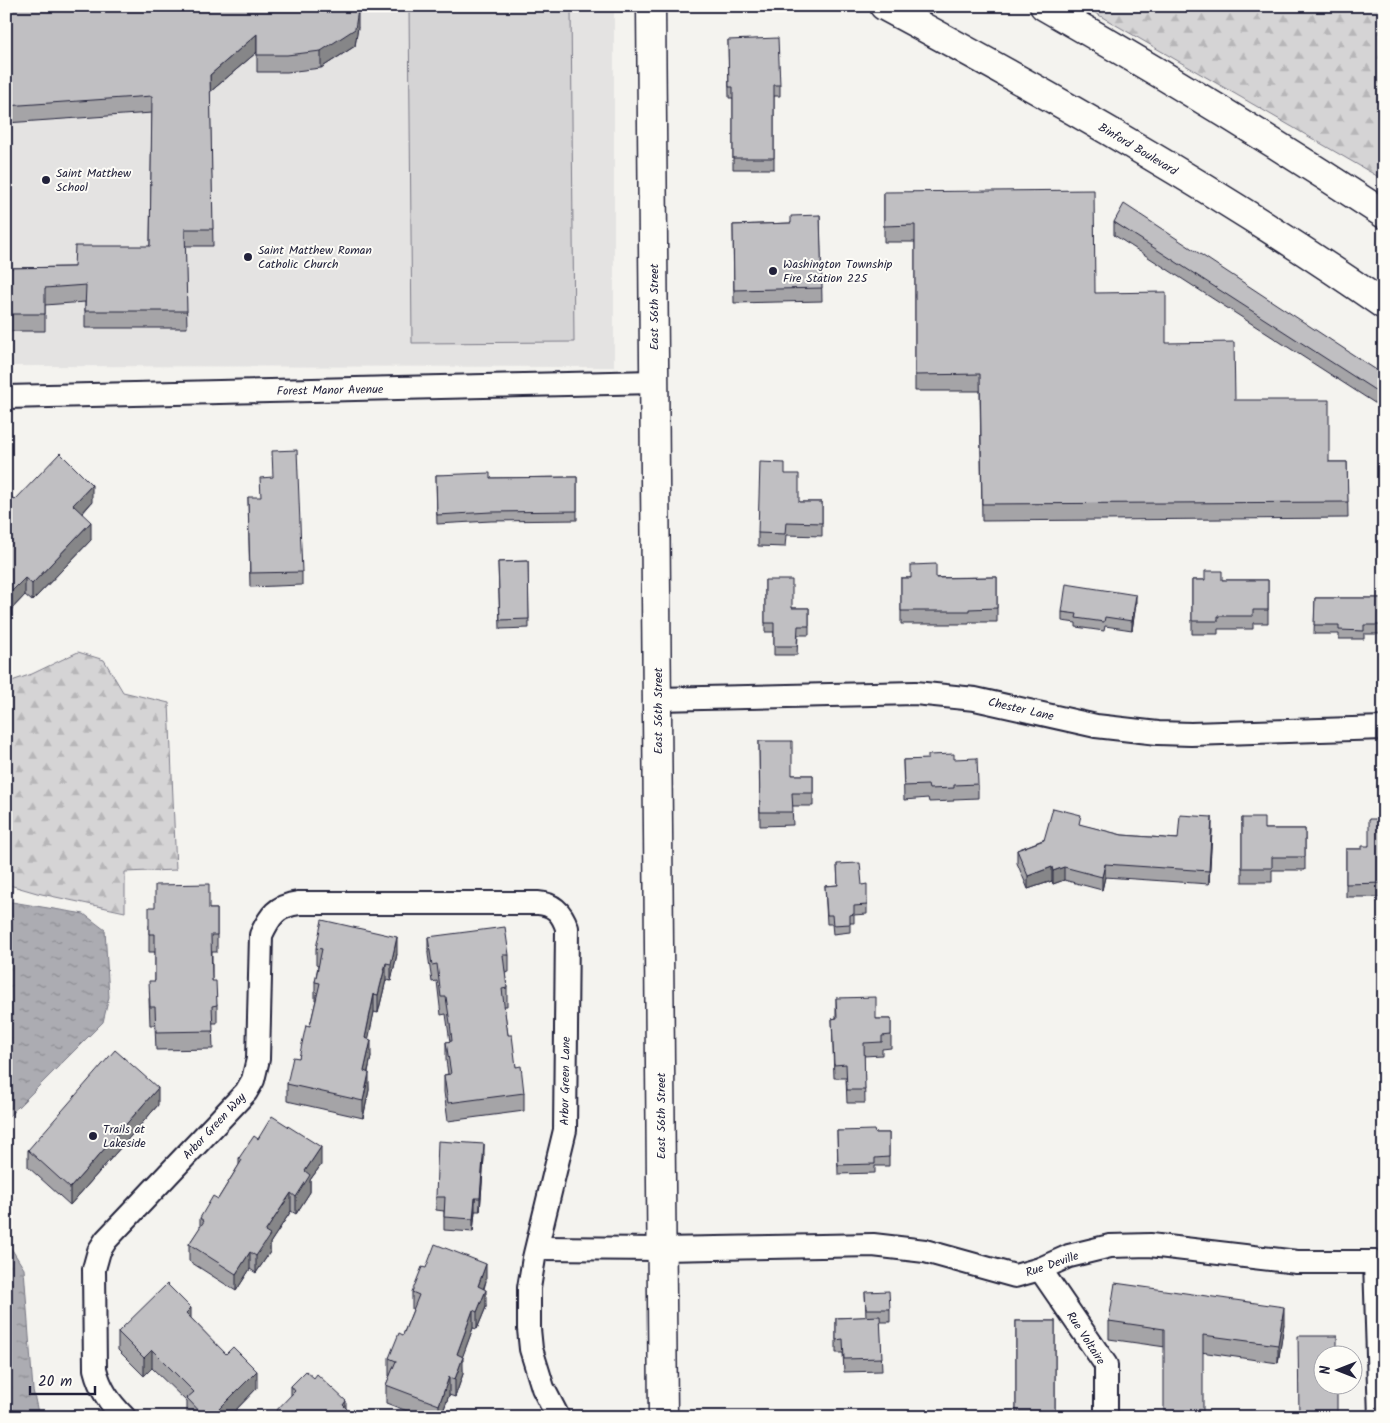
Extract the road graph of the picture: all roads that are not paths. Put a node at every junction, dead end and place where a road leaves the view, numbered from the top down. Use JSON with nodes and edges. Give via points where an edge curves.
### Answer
{"nodes":[{"id":1,"x":652,"y":6,"type":"edge"},
{"id":2,"x":884,"y":6,"type":"edge"},
{"id":3,"x":1044,"y":6,"type":"edge"},
{"id":4,"x":1384,"y":214,"type":"edge"},
{"id":5,"x":1384,"y":306,"type":"edge"},
{"id":6,"x":654,"y":382,"type":"junction"},
{"id":7,"x":6,"y":397,"type":"edge"},
{"id":8,"x":658,"y":699,"type":"junction"},
{"id":9,"x":1384,"y":728,"type":"edge"},
{"id":10,"x":417,"y":903,"type":"joint"},
{"id":11,"x":538,"y":1248,"type":"junction"},
{"id":12,"x":662,"y":1249,"type":"junction"},
{"id":13,"x":1379,"y":1262,"type":"edge"},
{"id":14,"x":1040,"y":1269,"type":"junction"},
{"id":15,"x":124,"y":1417,"type":"edge"},
{"id":16,"x":558,"y":1417,"type":"edge"},
{"id":17,"x":663,"y":1417,"type":"edge"},
{"id":18,"x":1106,"y":1417,"type":"edge"},
{"id":19,"x":1380,"y":1417,"type":"edge"}],
"edges":[{"from":1,"to":6,"type":"street","name":"East 56th Street"},
{"from":2,"to":5,"type":"street","name":"Binford Boulevard","via":[[1178,173]]},
{"from":3,"to":4,"type":"street","via":[[1155,70]]},
{"from":6,"to":7,"type":"street","name":"Forest Manor Avenue"},
{"from":6,"to":8,"type":"street","name":"East 56th Street"},
{"from":8,"to":9,"type":"street","name":"Chester Lane","via":[[915,693],[985,701],[1096,726],[1158,734]]},
{"from":8,"to":12,"type":"street","name":"East 56th Street"},
{"from":10,"to":11,"type":"street","name":"Arbor Green Lane","via":[[548,904],[562,915],[567,928],[565,1130]]},
{"from":10,"to":15,"type":"street","name":"Arbor Green Way","via":[[299,903],[286,906],[266,923],[261,935],[258,1059],[253,1080],[246,1092],[106,1240],[96,1260],[95,1369],[106,1398]]},
{"from":11,"to":12,"type":"street","name":"Rue Deville"},
{"from":11,"to":16,"type":"street","name":"Arbor Green Lane","via":[[529,1288],[529,1329],[536,1369]]},
{"from":12,"to":14,"type":"street","name":"Rue Deville","via":[[873,1245],[925,1251],[1015,1276]]},
{"from":12,"to":17,"type":"street","name":"East 56th Street"},
{"from":13,"to":14,"type":"street","name":"Rue Deville","via":[[1297,1262],[1150,1245],[1110,1246],[1069,1256]]},
{"from":13,"to":19,"type":"street"},
{"from":14,"to":18,"type":"street","name":"Rue Voltaire","via":[[1106,1365]]}]}
